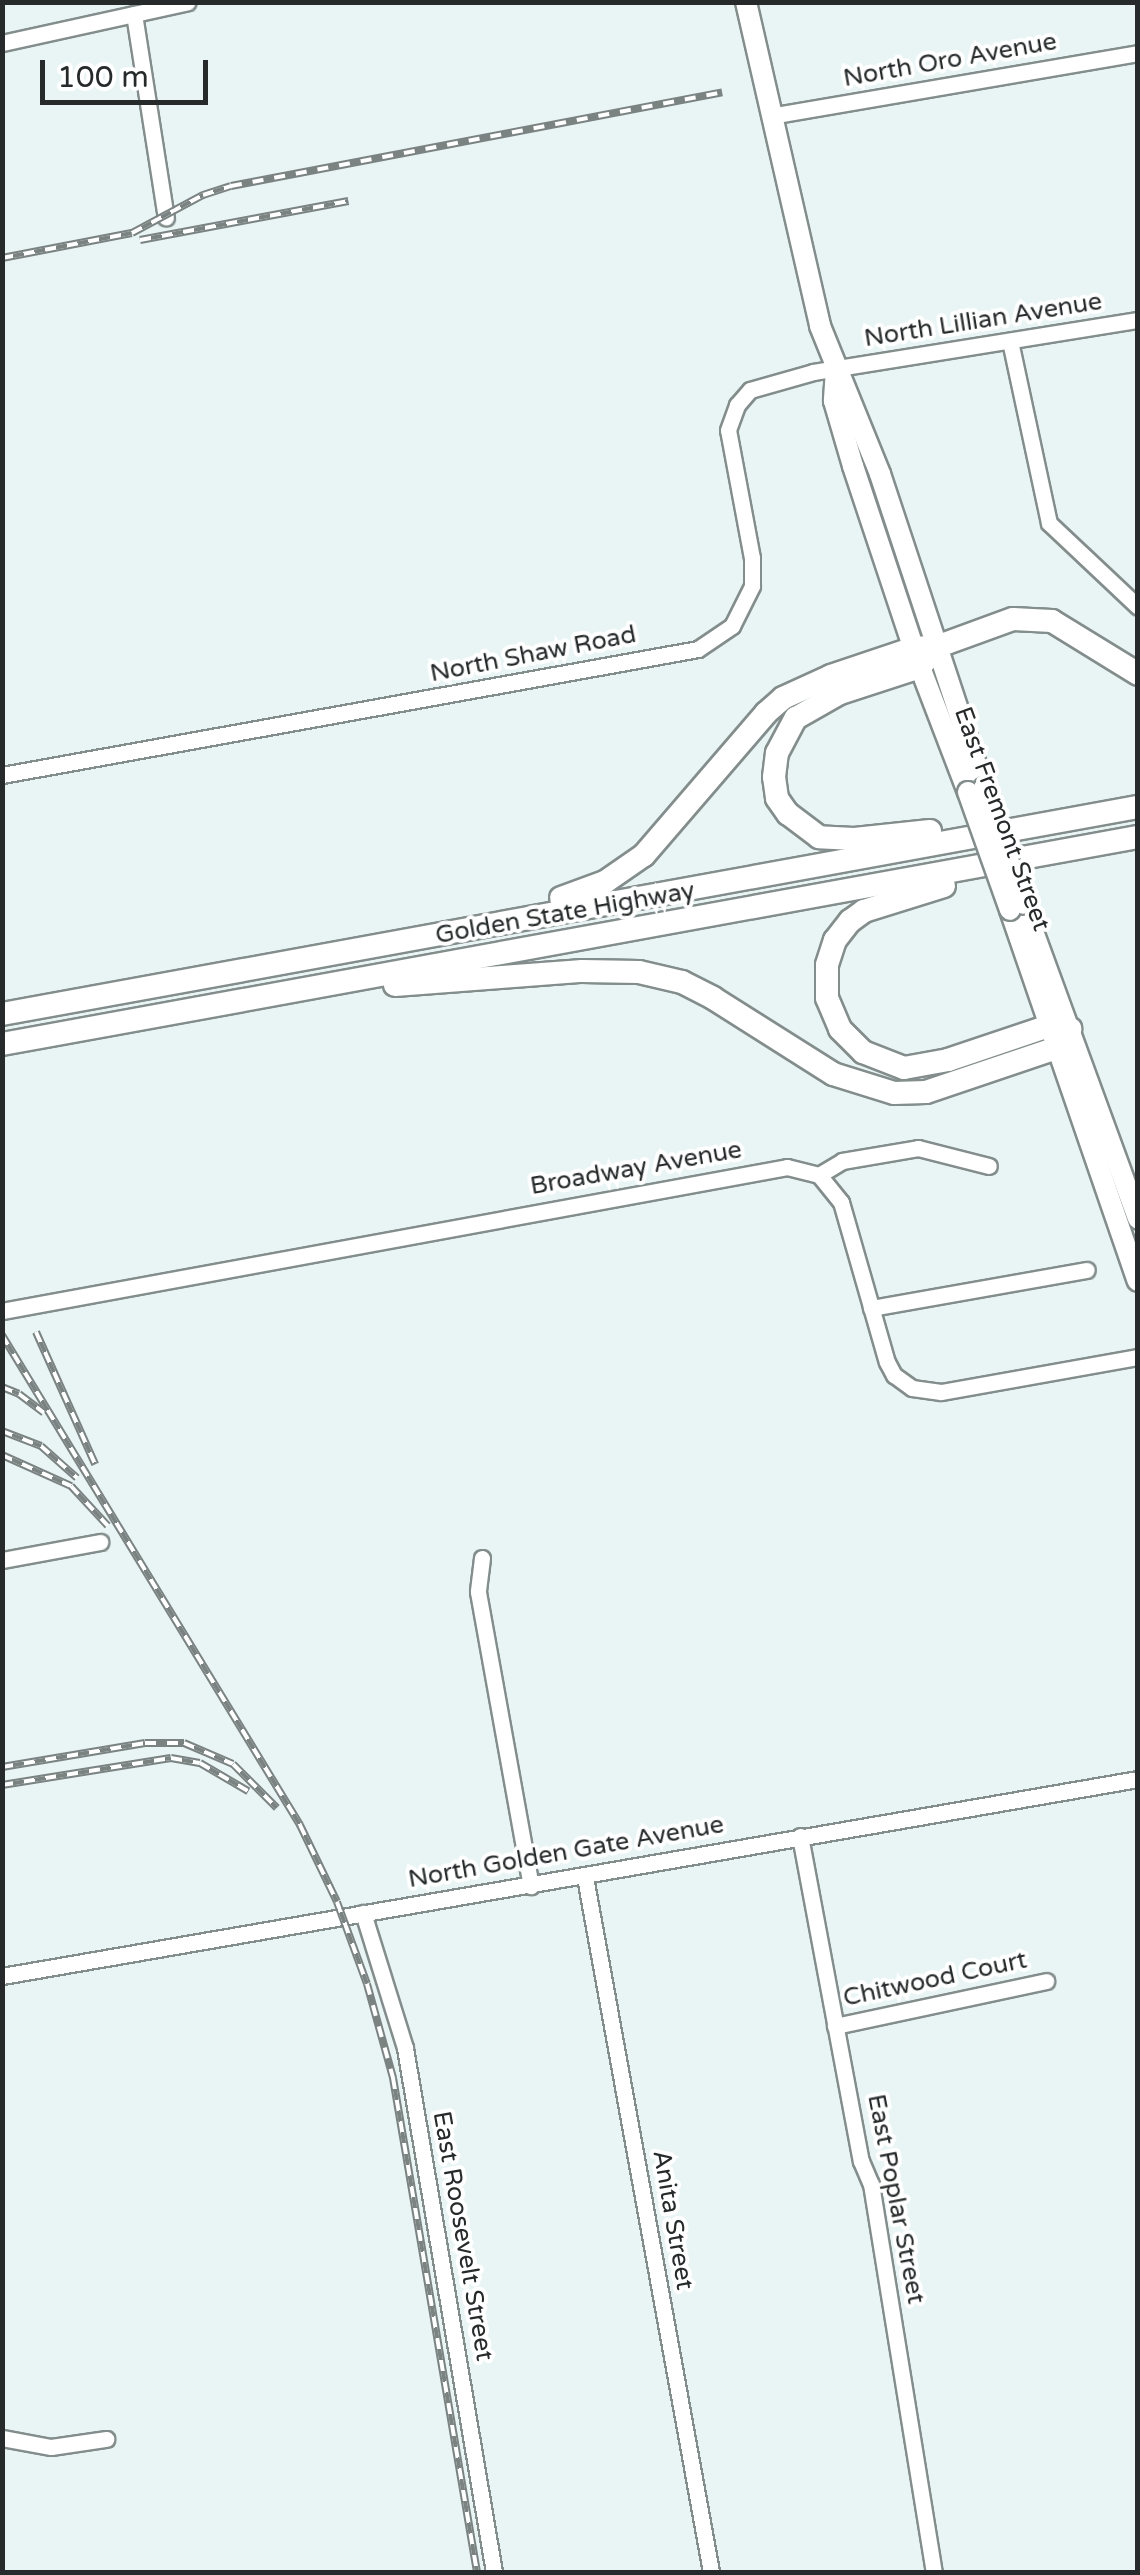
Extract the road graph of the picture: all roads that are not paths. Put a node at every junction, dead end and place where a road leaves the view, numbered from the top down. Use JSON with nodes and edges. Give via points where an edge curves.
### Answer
{"nodes":[{"id":1,"x":188,"y":2,"type":"edge"},
{"id":2,"x":746,"y":2,"type":"edge"},
{"id":3,"x":134,"y":14,"type":"junction"},
{"id":4,"x":2,"y":43,"type":"edge"},
{"id":5,"x":1138,"y":53,"type":"edge"},
{"id":6,"x":770,"y":116,"type":"junction"},
{"id":7,"x":166,"y":218,"type":"dead end"},
{"id":8,"x":1138,"y":320,"type":"edge"},
{"id":9,"x":1010,"y":341,"type":"junction"},
{"id":10,"x":836,"y":370,"type":"junction"},
{"id":11,"x":1138,"y":607,"type":"edge"},
{"id":12,"x":923,"y":654,"type":"junction"},
{"id":13,"x":1138,"y":674,"type":"edge"},
{"id":14,"x":2,"y":776,"type":"edge"},
{"id":15,"x":1138,"y":806,"type":"edge"},
{"id":16,"x":986,"y":835,"type":"junction"},
{"id":17,"x":1138,"y":837,"type":"edge"},
{"id":18,"x":1066,"y":849,"type":"junction"},
{"id":19,"x":404,"y":941,"type":"junction"},
{"id":20,"x":296,"y":990,"type":"junction"},
{"id":21,"x":2,"y":1014,"type":"edge"},
{"id":22,"x":1057,"y":1035,"type":"junction"},
{"id":23,"x":2,"y":1044,"type":"edge"},
{"id":24,"x":989,"y":1166,"type":"dead end"},
{"id":25,"x":819,"y":1175,"type":"junction"},
{"id":26,"x":1138,"y":1219,"type":"edge"},
{"id":27,"x":1086,"y":1270,"type":"dead end"},
{"id":28,"x":1138,"y":1281,"type":"edge"},
{"id":29,"x":870,"y":1308,"type":"junction"},
{"id":30,"x":2,"y":1311,"type":"edge"},
{"id":31,"x":1138,"y":1358,"type":"edge"},
{"id":32,"x":100,"y":1542,"type":"dead end"},
{"id":33,"x":482,"y":1558,"type":"dead end"},
{"id":34,"x":2,"y":1560,"type":"edge"},
{"id":35,"x":1138,"y":1779,"type":"edge"},
{"id":36,"x":800,"y":1836,"type":"junction"},
{"id":37,"x":585,"y":1877,"type":"junction"},
{"id":38,"x":532,"y":1886,"type":"junction"},
{"id":39,"x":363,"y":1913,"type":"junction"},
{"id":40,"x":2,"y":1976,"type":"edge"},
{"id":41,"x":1046,"y":1981,"type":"dead end"},
{"id":42,"x":835,"y":2026,"type":"junction"},
{"id":43,"x":2,"y":2438,"type":"edge"},
{"id":44,"x":106,"y":2439,"type":"dead end"},
{"id":45,"x":494,"y":2572,"type":"edge"},
{"id":46,"x":711,"y":2572,"type":"edge"},
{"id":47,"x":934,"y":2572,"type":"edge"}],
"edges":[{"from":1,"to":3,"type":"street"},
{"from":2,"to":6,"type":"main road","name":"East Fremont Street"},
{"from":3,"to":4,"type":"street"},
{"from":3,"to":7,"type":"street"},
{"from":5,"to":6,"type":"street","name":"North Oro Avenue"},
{"from":6,"to":10,"type":"main road","name":"East Fremont Street"},
{"from":8,"to":9,"type":"street","name":"North Lillian Avenue"},
{"from":9,"to":10,"type":"street","name":"North Lillian Avenue"},
{"from":9,"to":11,"type":"street","via":[[1049,523]]},
{"from":10,"to":12,"type":"main road","name":"East Fremont Street","via":[[880,474]]},
{"from":10,"to":14,"type":"street","name":"North Shaw Road","via":[[759,385],[732,414],[728,440],[753,574],[744,609],[698,649]]},
{"from":12,"to":13,"type":"highway","via":[[1013,619],[1052,620]]},
{"from":12,"to":16,"type":"highway","via":[[796,718],[777,753],[777,798],[819,836],[854,839],[966,827]]},
{"from":12,"to":19,"type":"highway","via":[[783,698],[654,846],[605,882]]},
{"from":12,"to":22,"type":"main road","name":"East Fremont Street","bridge":true},
{"from":15,"to":16,"type":"highway","name":"Golden State Highway"},
{"from":16,"to":19,"type":"highway","name":"Golden State Highway"},
{"from":17,"to":18,"type":"highway","name":"Golden State Highway"},
{"from":18,"to":20,"type":"highway","name":"Golden State Highway"},
{"from":18,"to":22,"type":"highway","via":[[1033,867],[864,911],[835,940],[827,965],[828,998],[840,1030],[892,1066],[926,1066]]},
{"from":19,"to":21,"type":"highway","name":"Golden State Highway"},
{"from":20,"to":22,"type":"highway","via":[[640,972],[713,998],[832,1074],[894,1092],[926,1092]]},
{"from":20,"to":23,"type":"highway","name":"Golden State Highway"},
{"from":22,"to":26,"type":"main road","name":"East Fremont Street"},
{"from":22,"to":28,"type":"main road","name":"East Fremont Street"},
{"from":24,"to":25,"type":"street","via":[[918,1148],[842,1161]]},
{"from":25,"to":29,"type":"street","via":[[841,1202]]},
{"from":25,"to":30,"type":"street","name":"Broadway Avenue","via":[[768,1169]]},
{"from":27,"to":29,"type":"street"},
{"from":29,"to":31,"type":"street","via":[[891,1370],[924,1392]]},
{"from":32,"to":34,"type":"street"},
{"from":33,"to":38,"type":"street","via":[[478,1592]]},
{"from":35,"to":36,"type":"street","name":"North Golden Gate Avenue"},
{"from":36,"to":37,"type":"street","name":"North Golden Gate Avenue"},
{"from":36,"to":42,"type":"street","name":"East Poplar Street"},
{"from":37,"to":38,"type":"street","name":"North Golden Gate Avenue"},
{"from":37,"to":46,"type":"street","name":"Anita Street"},
{"from":38,"to":39,"type":"street","name":"North Golden Gate Avenue"},
{"from":39,"to":40,"type":"street","name":"North Golden Gate Avenue"},
{"from":39,"to":45,"type":"street","name":"East Roosevelt Street","via":[[405,2048]]},
{"from":41,"to":42,"type":"street","name":"Chitwood Court"},
{"from":42,"to":47,"type":"street","name":"East Poplar Street","via":[[871,2184]]},
{"from":43,"to":44,"type":"street","via":[[51,2447]]}]}
